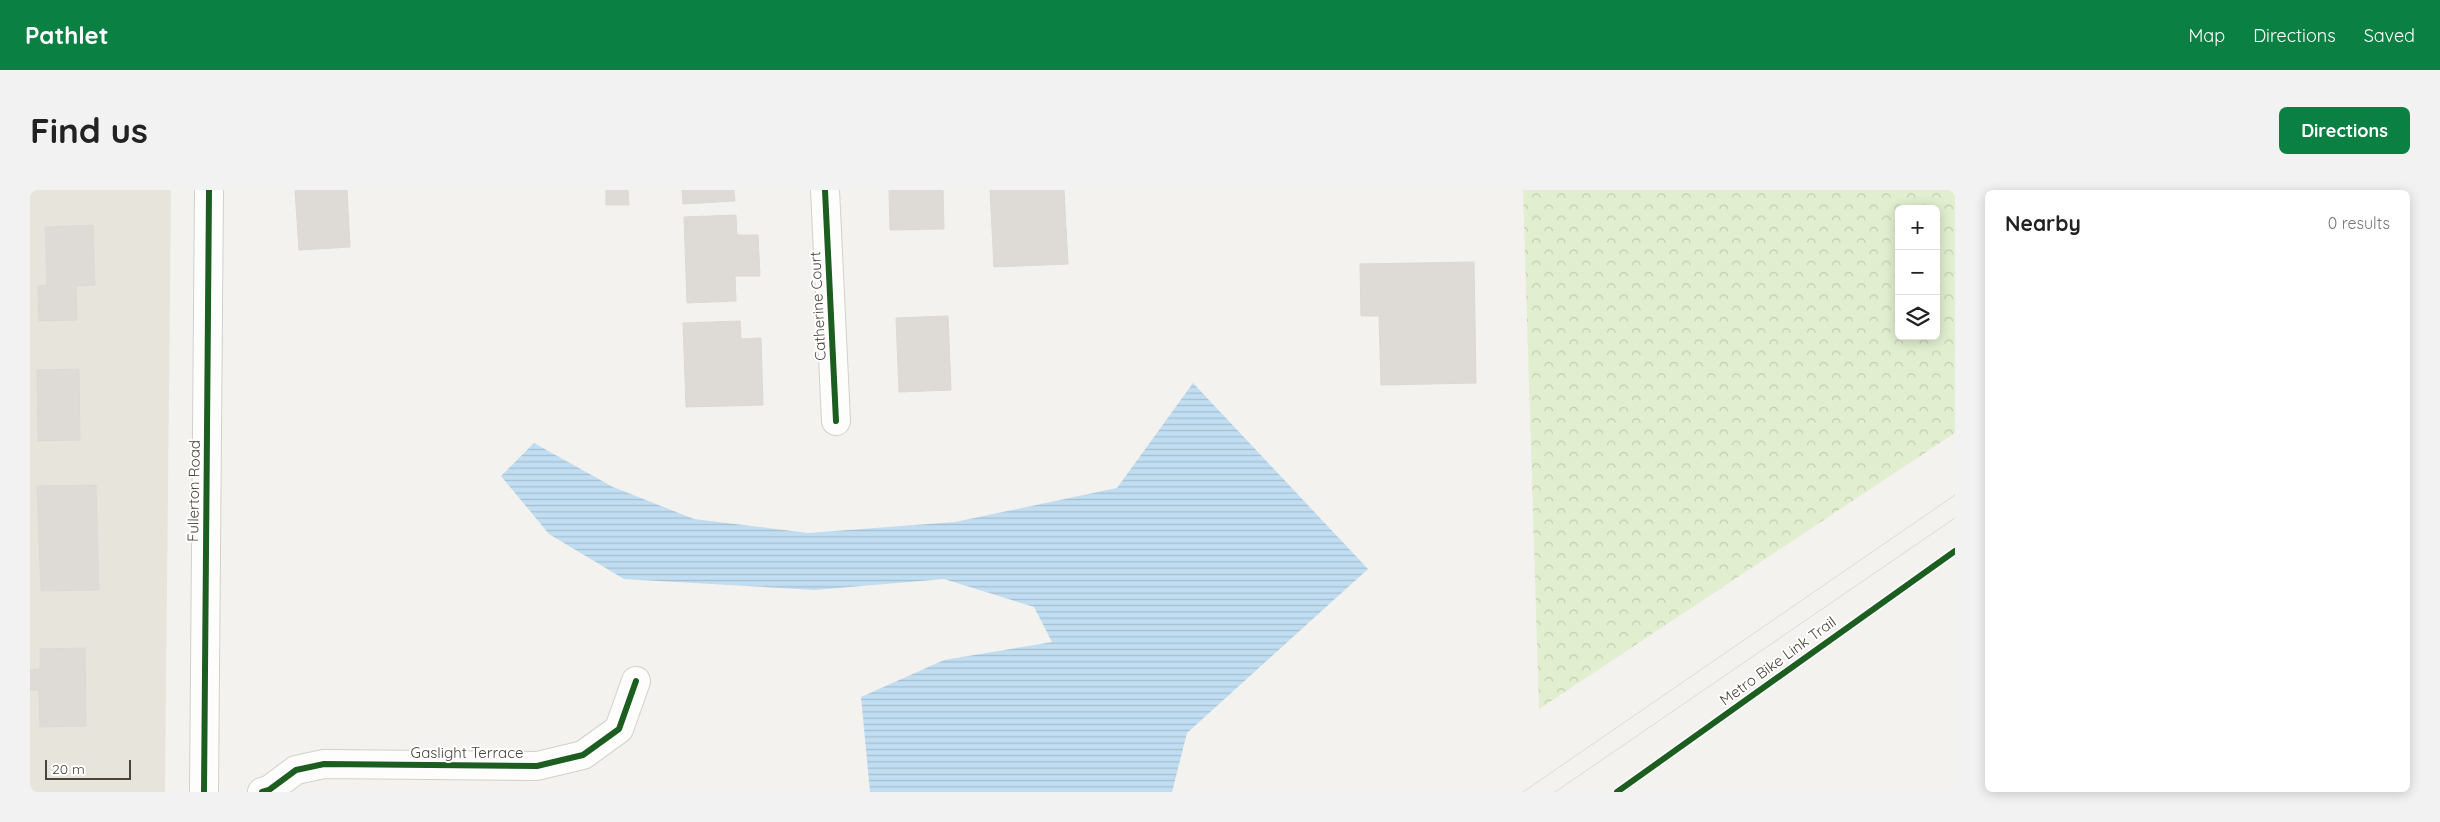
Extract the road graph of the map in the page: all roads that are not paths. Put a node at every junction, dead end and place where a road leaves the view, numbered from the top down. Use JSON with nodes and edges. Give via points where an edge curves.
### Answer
{"nodes":[{"id":1,"x":209,"y":190,"type":"edge"},
{"id":2,"x":825,"y":190,"type":"edge"},
{"id":3,"x":836,"y":422,"type":"dead end"},
{"id":4,"x":636,"y":681,"type":"dead end"},
{"id":5,"x":204,"y":792,"type":"edge"},
{"id":6,"x":262,"y":792,"type":"edge"}],
"edges":[{"from":1,"to":5,"type":"street","name":"Fullerton Road"},
{"from":2,"to":3,"type":"street","name":"Catherine Court"},
{"from":4,"to":6,"type":"street","name":"Gaslight Terrace","via":[[619,729],[583,754],[537,766],[324,764],[296,770]]}]}
